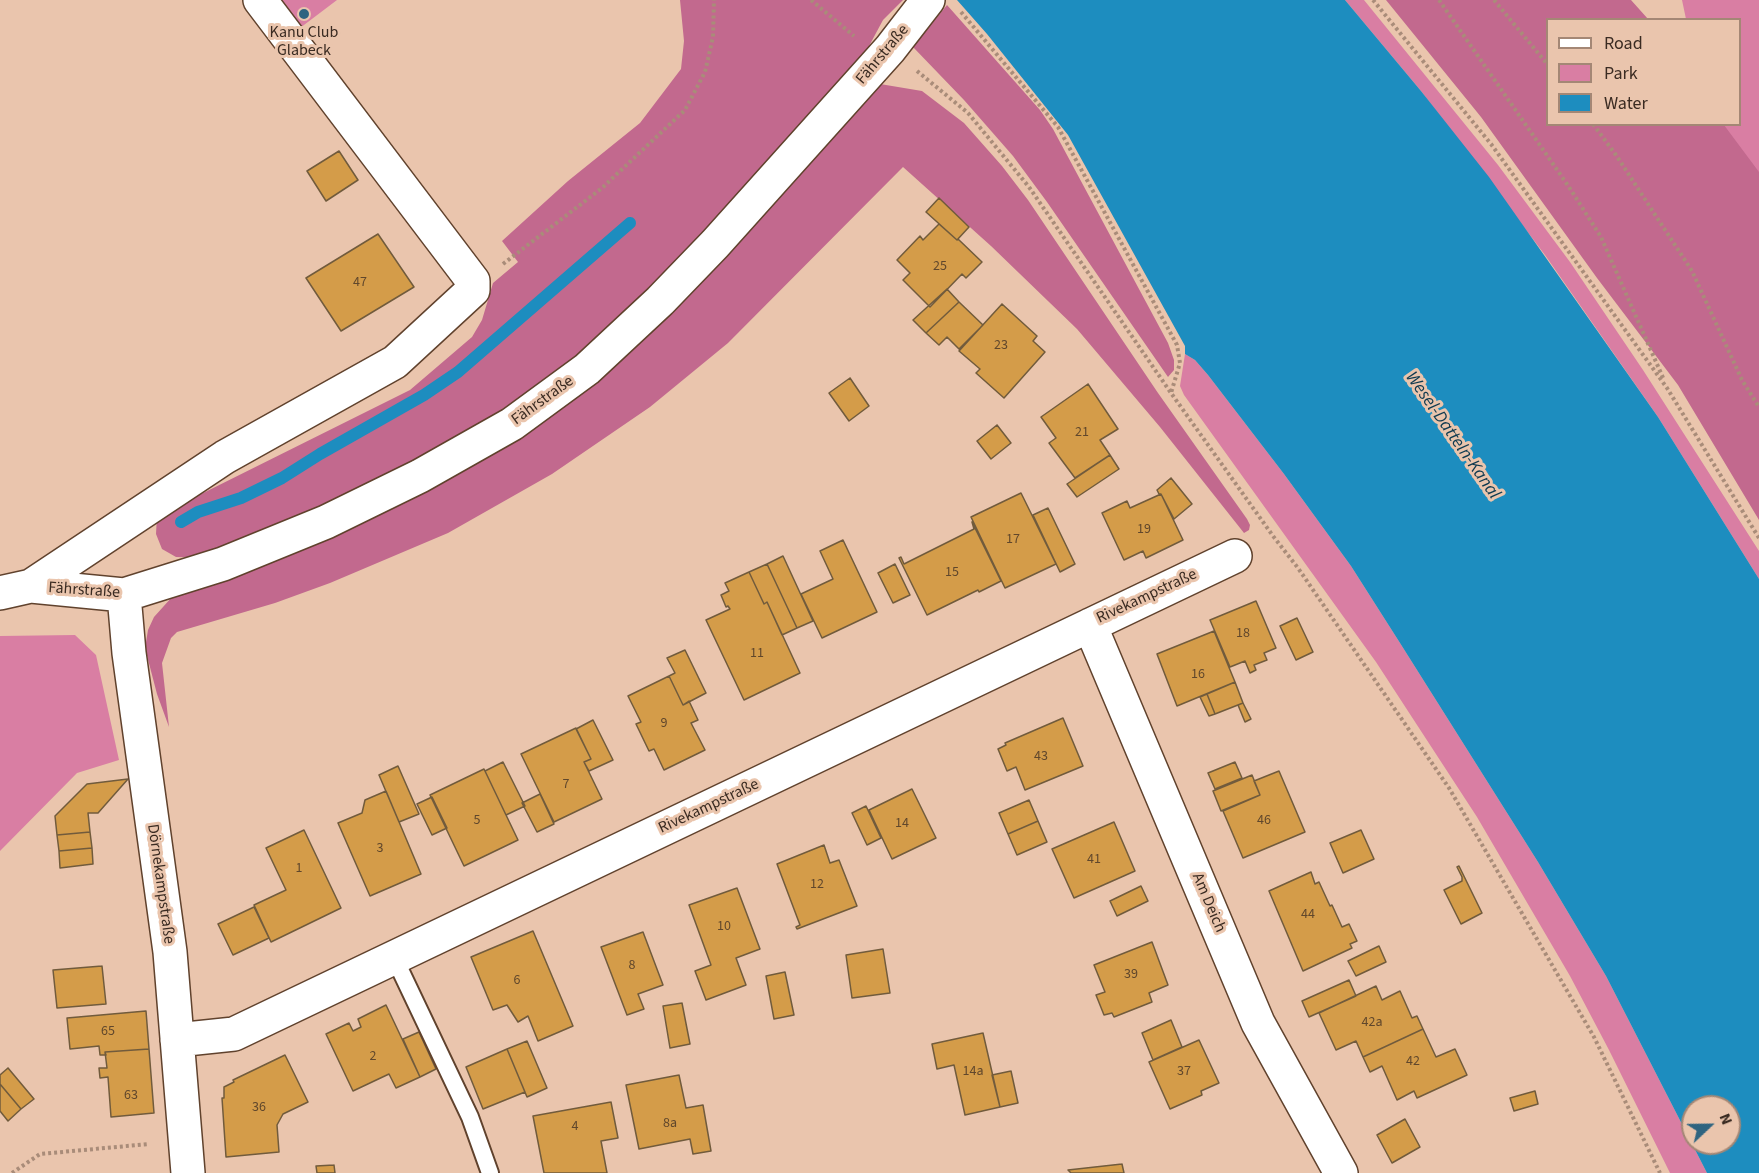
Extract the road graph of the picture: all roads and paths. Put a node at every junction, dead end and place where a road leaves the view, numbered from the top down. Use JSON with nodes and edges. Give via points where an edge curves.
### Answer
{"nodes":[{"id":1,"x":260,"y":0,"type":"edge"},
{"id":2,"x":714,"y":0,"type":"edge"},
{"id":3,"x":811,"y":0,"type":"edge"},
{"id":4,"x":1373,"y":0,"type":"edge"},
{"id":5,"x":1439,"y":0,"type":"edge"},
{"id":6,"x":1494,"y":0,"type":"edge"},
{"id":7,"x":941,"y":2,"type":"edge"},
{"id":8,"x":890,"y":49,"type":"junction"},
{"id":9,"x":1546,"y":63,"type":"edge"},
{"id":10,"x":1594,"y":126,"type":"edge"},
{"id":11,"x":473,"y":290,"type":"junction"},
{"id":12,"x":1667,"y":388,"type":"junction"},
{"id":13,"x":1171,"y":393,"type":"junction"},
{"id":14,"x":1759,"y":408,"type":"edge"},
{"id":15,"x":1759,"y":538,"type":"edge"},
{"id":16,"x":1235,"y":556,"type":"dead end"},
{"id":17,"x":31,"y":586,"type":"junction"},
{"id":18,"x":0,"y":593,"type":"edge"},
{"id":19,"x":124,"y":595,"type":"junction"},
{"id":20,"x":1090,"y":625,"type":"junction"},
{"id":21,"x":394,"y":957,"type":"junction"},
{"id":22,"x":177,"y":1040,"type":"junction"},
{"id":23,"x":185,"y":1140,"type":"junction"},
{"id":24,"x":12,"y":1173,"type":"edge"},
{"id":25,"x":188,"y":1173,"type":"edge"},
{"id":26,"x":490,"y":1173,"type":"edge"},
{"id":27,"x":1341,"y":1173,"type":"edge"},
{"id":28,"x":1660,"y":1173,"type":"edge"}],
"edges":[{"from":1,"to":11,"type":"street","via":[[473,281]]},
{"from":2,"to":11,"type":"path","via":[[713,37],[705,72],[685,110],[602,188]]},
{"from":3,"to":8,"type":"path","via":[[860,41]]},
{"from":4,"to":12,"type":"path","via":[[1491,144]]},
{"from":5,"to":12,"type":"path","via":[[1601,237]]},
{"from":6,"to":9,"type":"path"},
{"from":7,"to":8,"type":"street","name":"Fährstraße"},
{"from":7,"to":13,"type":"path","via":[[1059,127],[1177,345],[1180,363]]},
{"from":8,"to":13,"type":"path","via":[[968,113],[1029,187]]},
{"from":8,"to":19,"type":"street","name":"Fährstraße","via":[[660,301],[587,369],[512,424],[420,476],[326,522],[223,564]]},
{"from":10,"to":14,"type":"path","via":[[1692,271]]},
{"from":11,"to":17,"type":"street","name":"Fährstraße","via":[[396,362],[225,457]]},
{"from":12,"to":15,"type":"path"},
{"from":13,"to":28,"type":"path","via":[[1299,568],[1449,788],[1593,1037]]},
{"from":16,"to":20,"type":"street","name":"Rivekampstraße"},
{"from":17,"to":18,"type":"street","name":"Fährstraße"},
{"from":17,"to":19,"type":"street","name":"Fährstraße"},
{"from":19,"to":22,"type":"street","name":"Dörnekampstraße","via":[[170,952]]},
{"from":20,"to":21,"type":"street","name":"Rivekampstraße"},
{"from":20,"to":27,"type":"street","name":"Am Deich","via":[[1258,1023]]},
{"from":21,"to":22,"type":"street","name":"Rivekampstraße","via":[[234,1034]]},
{"from":21,"to":26,"type":"lane","via":[[471,1117]]},
{"from":22,"to":23,"type":"street","name":"Dörnekampstraße"},
{"from":23,"to":24,"type":"path","via":[[40,1154]]},
{"from":23,"to":25,"type":"street","name":"Dörnekampstraße"}]}
